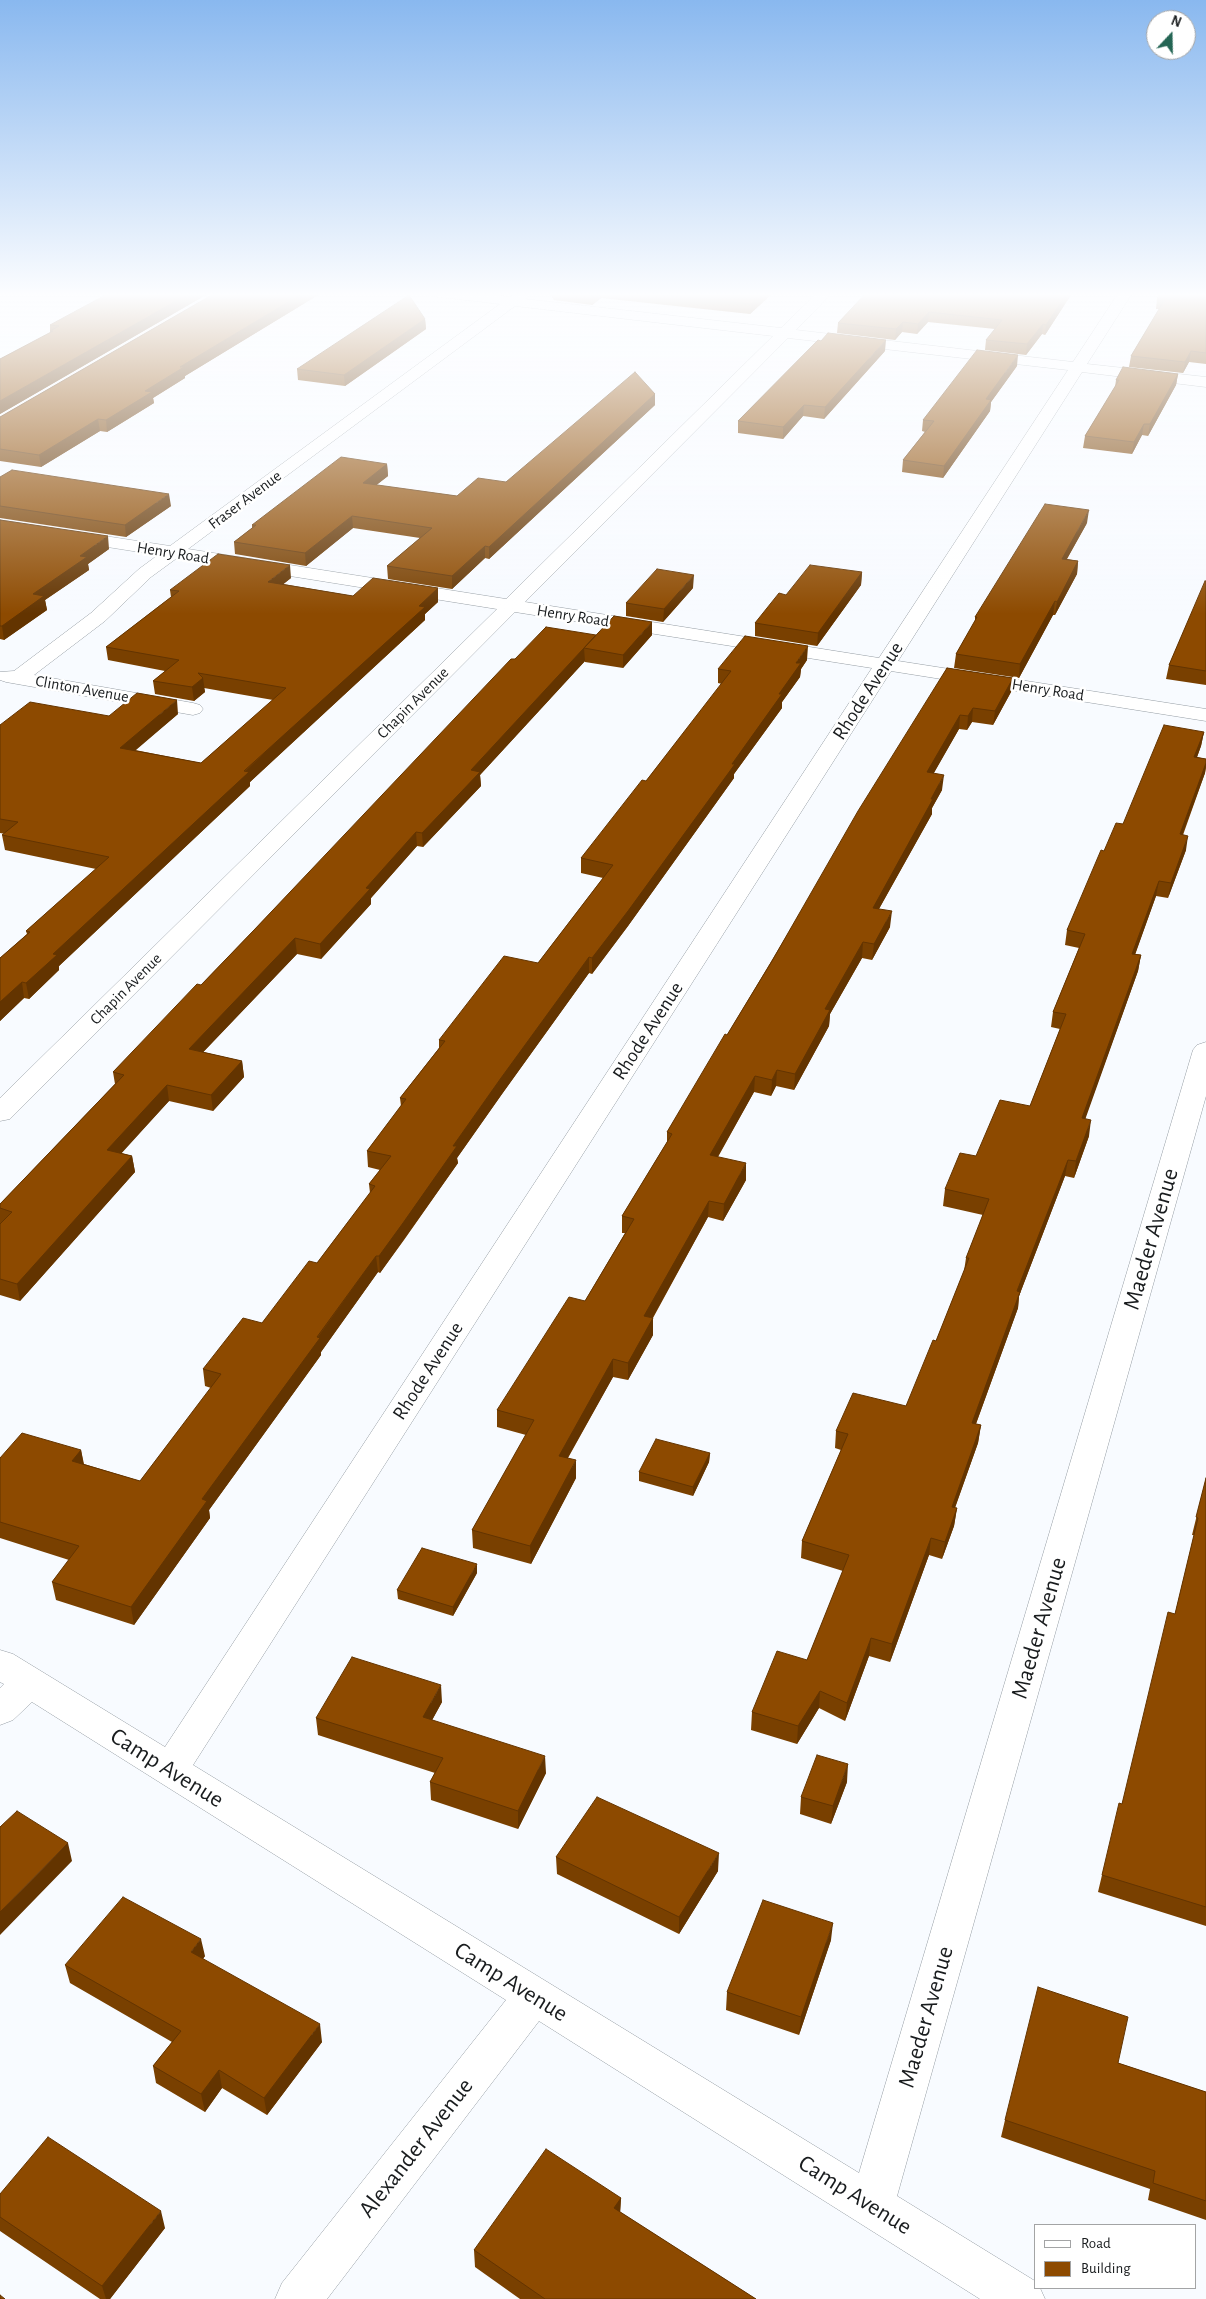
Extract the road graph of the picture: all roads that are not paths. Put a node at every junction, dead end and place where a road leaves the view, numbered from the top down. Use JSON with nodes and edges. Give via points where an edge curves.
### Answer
{"nodes":[{"id":1,"x":381,"y":399,"type":"edge"},
{"id":2,"x":718,"y":399,"type":"edge"},
{"id":3,"x":1057,"y":399,"type":"edge"},
{"id":4,"x":0,"y":526,"type":"edge"},
{"id":5,"x":174,"y":553,"type":"junction"},
{"id":6,"x":511,"y":606,"type":"junction"},
{"id":7,"x":885,"y":664,"type":"junction"},
{"id":8,"x":9,"y":677,"type":"edge"},
{"id":9,"x":193,"y":709,"type":"dead end"},
{"id":10,"x":1206,"y":715,"type":"edge"},
{"id":11,"x":1206,"y":1050,"type":"edge"},
{"id":12,"x":0,"y":1113,"type":"edge"},
{"id":13,"x":15,"y":1673,"type":"edge"},
{"id":14,"x":0,"y":1710,"type":"edge"},
{"id":15,"x":170,"y":1770,"type":"junction"},
{"id":16,"x":534,"y":1996,"type":"junction"},
{"id":17,"x":872,"y":2206,"type":"junction"},
{"id":18,"x":298,"y":2299,"type":"edge"},
{"id":19,"x":1022,"y":2299,"type":"edge"}],
"edges":[{"from":1,"to":5,"type":"street","name":"Fraser Avenue"},
{"from":2,"to":6,"type":"street","name":"Chapin Avenue"},
{"from":3,"to":7,"type":"street","name":"Rhode Avenue"},
{"from":4,"to":5,"type":"street","name":"Henry Road"},
{"from":5,"to":6,"type":"street","name":"Henry Road"},
{"from":5,"to":8,"type":"street","name":"Fraser Avenue","via":[[145,573],[98,618]]},
{"from":6,"to":7,"type":"street","name":"Henry Road"},
{"from":6,"to":12,"type":"street","name":"Chapin Avenue"},
{"from":7,"to":10,"type":"street","name":"Henry Road"},
{"from":7,"to":15,"type":"street","name":"Rhode Avenue"},
{"from":8,"to":9,"type":"street","name":"Clinton Avenue"},
{"from":11,"to":17,"type":"street","name":"Maeder Avenue"},
{"from":13,"to":14,"type":"street"},
{"from":13,"to":15,"type":"street","name":"Camp Avenue"},
{"from":15,"to":16,"type":"street","name":"Camp Avenue"},
{"from":16,"to":17,"type":"street","name":"Camp Avenue"},
{"from":16,"to":18,"type":"street","name":"Alexander Avenue"},
{"from":17,"to":19,"type":"street","name":"Camp Avenue"}]}
